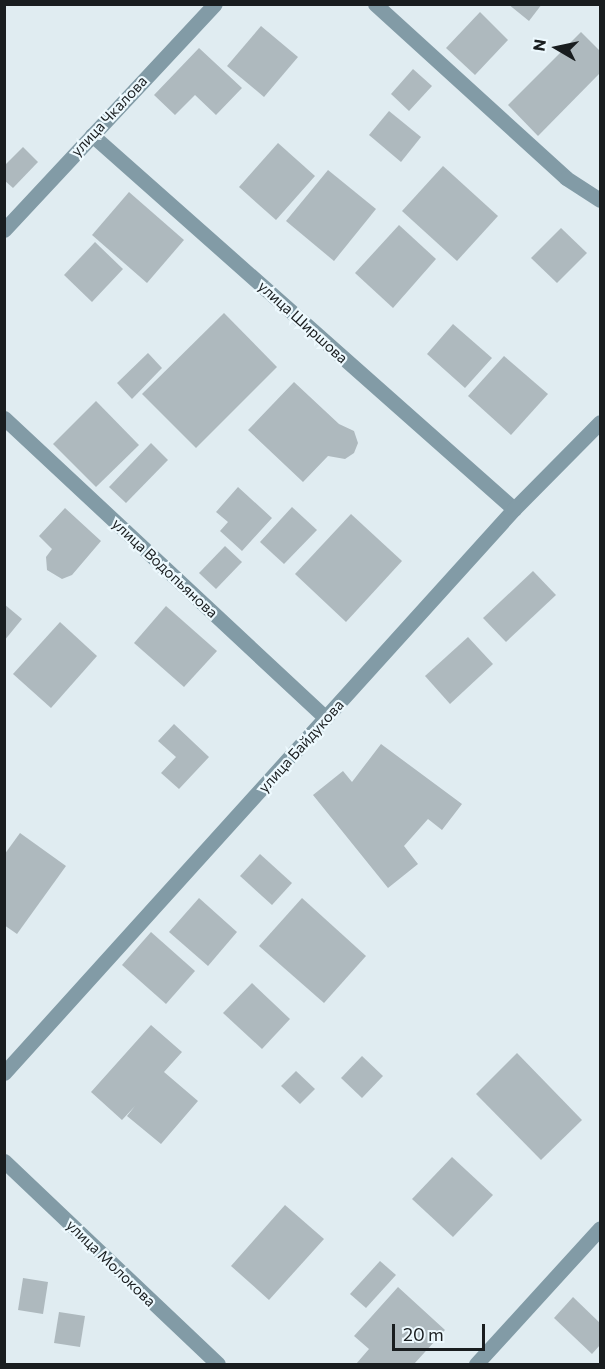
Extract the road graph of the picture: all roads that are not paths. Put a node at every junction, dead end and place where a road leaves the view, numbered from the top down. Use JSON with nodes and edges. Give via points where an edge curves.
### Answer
{"nodes":[{"id":1,"x":215,"y":4,"type":"edge"},
{"id":2,"x":375,"y":4,"type":"edge"},
{"id":3,"x":92,"y":135,"type":"junction"},
{"id":4,"x":600,"y":200,"type":"edge"},
{"id":5,"x":4,"y":230,"type":"edge"},
{"id":6,"x":4,"y":418,"type":"edge"},
{"id":7,"x":600,"y":422,"type":"edge"},
{"id":8,"x":514,"y":509,"type":"junction"},
{"id":9,"x":326,"y":718,"type":"junction"},
{"id":10,"x":4,"y":1073,"type":"edge"},
{"id":11,"x":4,"y":1161,"type":"edge"},
{"id":12,"x":600,"y":1228,"type":"edge"},
{"id":13,"x":218,"y":1365,"type":"edge"},
{"id":14,"x":476,"y":1365,"type":"edge"}],
"edges":[{"from":1,"to":3,"type":"street","name":"улица Чкалова"},
{"from":2,"to":4,"type":"street","via":[[566,178]]},
{"from":3,"to":5,"type":"street","name":"улица Чкалова"},
{"from":3,"to":8,"type":"street","name":"улица Ширшова"},
{"from":6,"to":9,"type":"street","name":"улица Водопьянова"},
{"from":7,"to":8,"type":"street","name":"улица Байдукова"},
{"from":8,"to":9,"type":"street","name":"улица Байдукова"},
{"from":9,"to":10,"type":"street","name":"улица Байдукова"},
{"from":11,"to":13,"type":"street","name":"улица Молокова"},
{"from":12,"to":14,"type":"street"}]}
